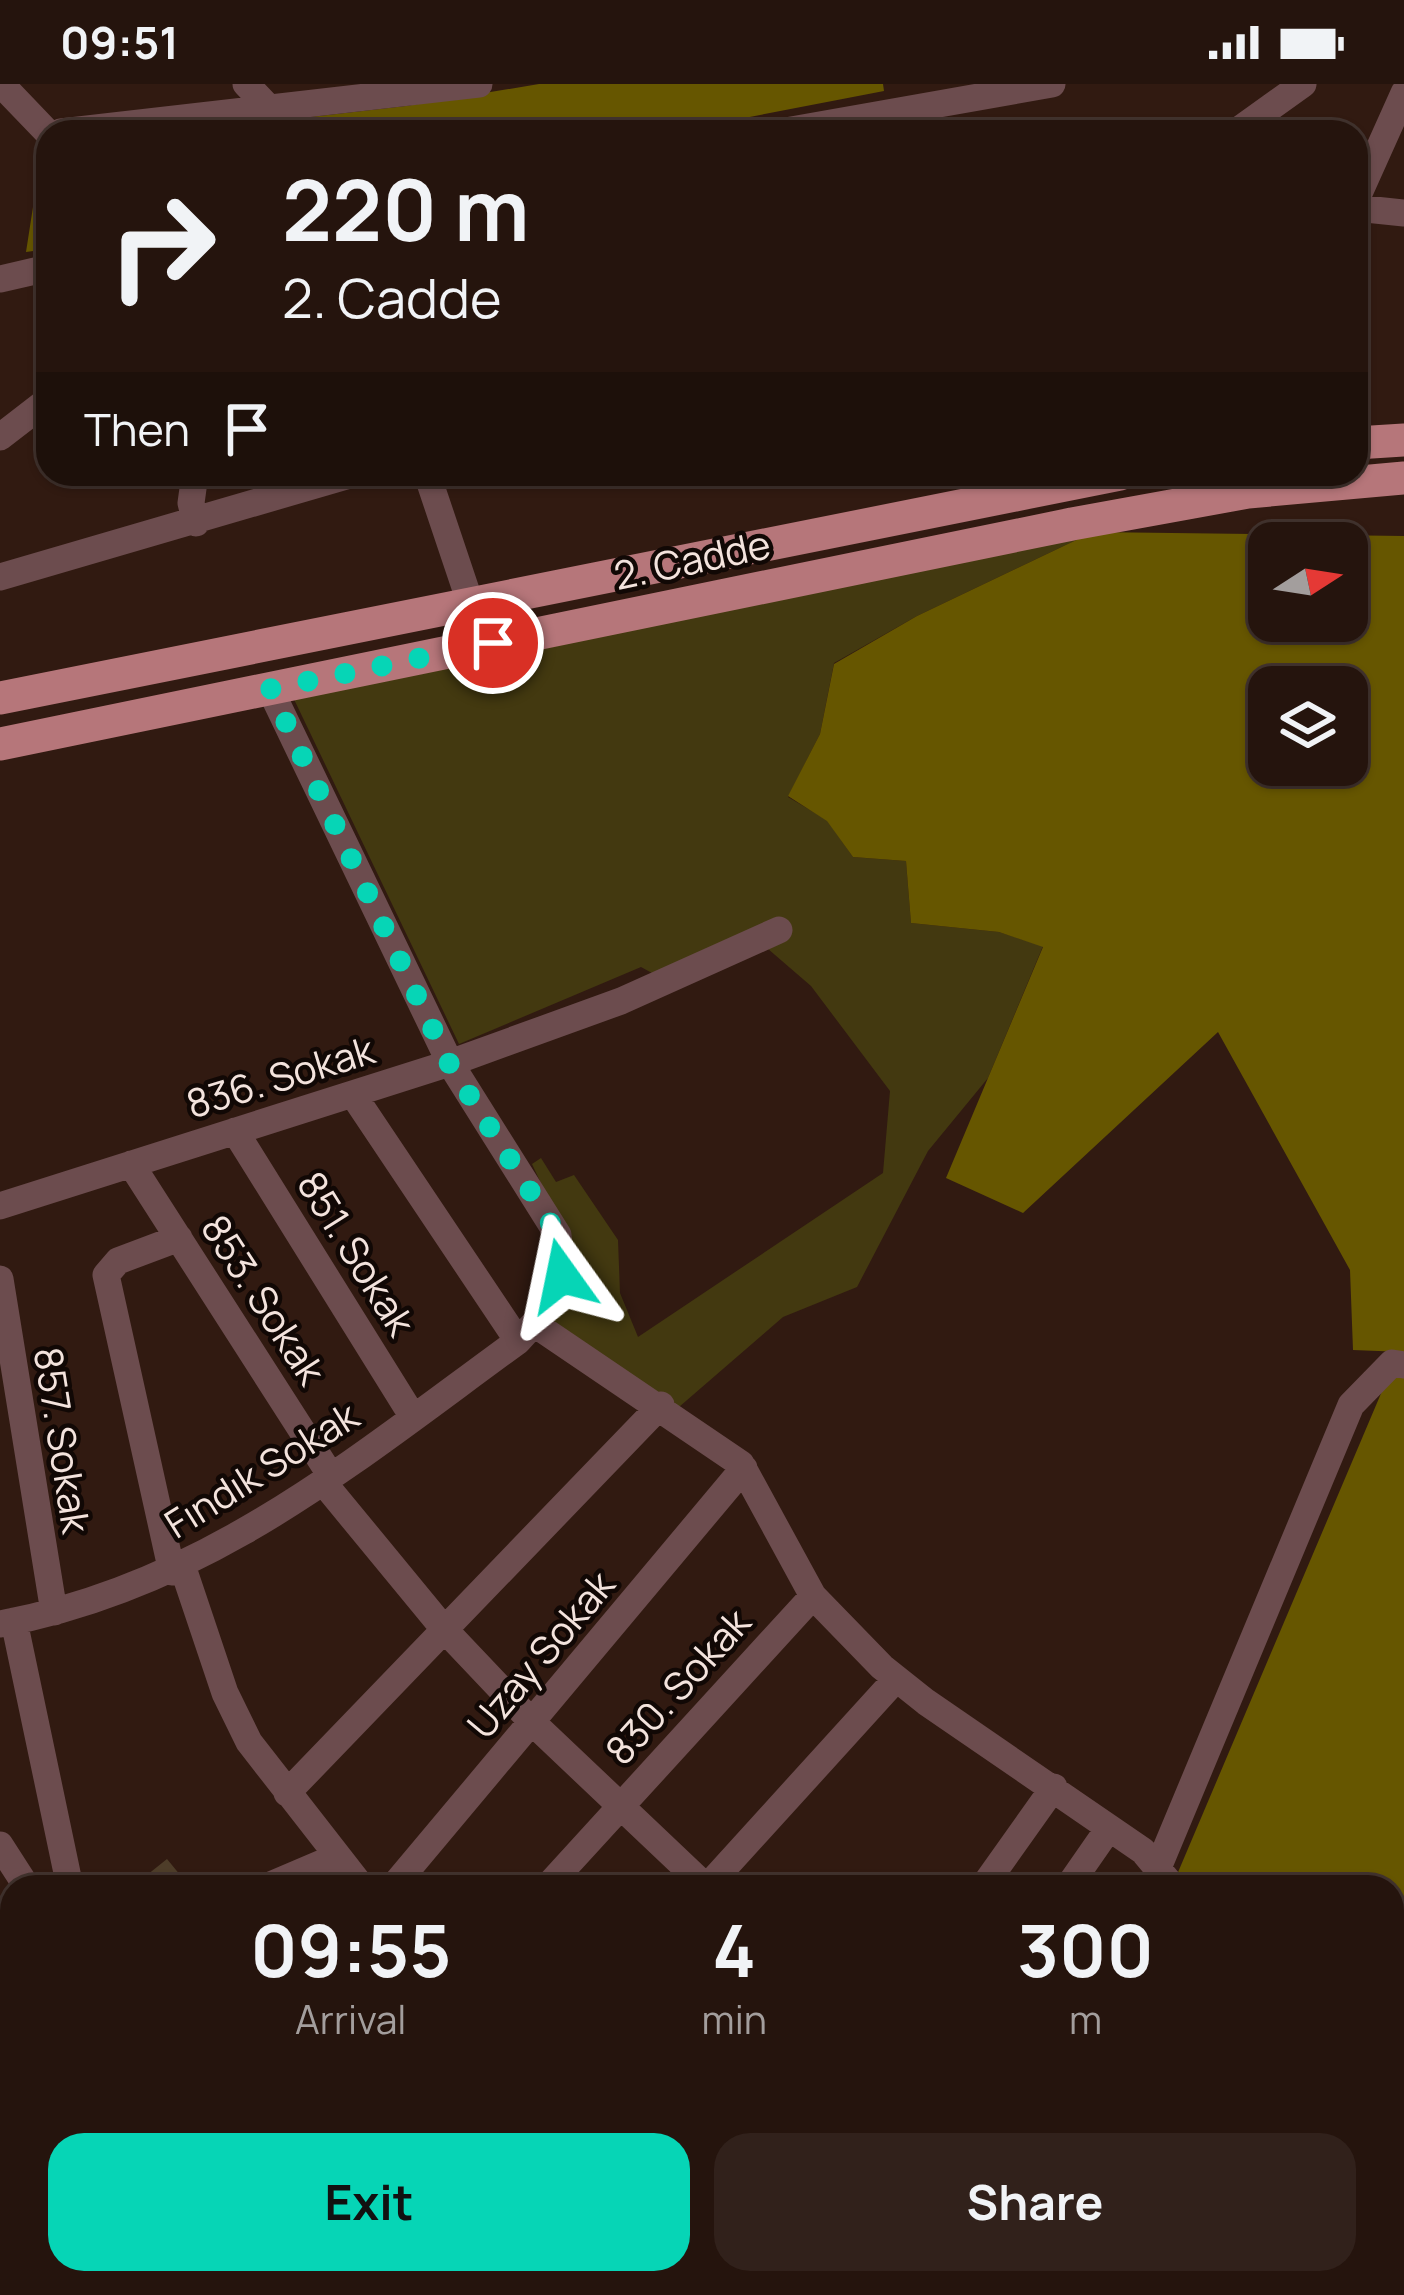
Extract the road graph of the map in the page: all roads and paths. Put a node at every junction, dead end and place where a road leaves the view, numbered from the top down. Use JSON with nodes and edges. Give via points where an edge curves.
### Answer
{"nodes":[{"id":1,"x":246,"y":84,"type":"edge"},
{"id":2,"x":479,"y":84,"type":"edge"},
{"id":3,"x":1052,"y":84,"type":"edge"},
{"id":4,"x":1303,"y":84,"type":"edge"},
{"id":5,"x":3,"y":89,"type":"edge"},
{"id":6,"x":1404,"y":93,"type":"edge"},
{"id":7,"x":271,"y":110,"type":"junction"},
{"id":8,"x":176,"y":120,"type":"edge"},
{"id":9,"x":848,"y":120,"type":"edge"},
{"id":10,"x":1253,"y":120,"type":"edge"},
{"id":11,"x":36,"y":122,"type":"edge"},
{"id":12,"x":1368,"y":176,"type":"edge"},
{"id":13,"x":1368,"y":206,"type":"edge"},
{"id":14,"x":1404,"y":213,"type":"edge"},
{"id":15,"x":36,"y":271,"type":"edge"},
{"id":16,"x":0,"y":279,"type":"edge"},
{"id":17,"x":36,"y":409,"type":"edge"},
{"id":18,"x":0,"y":437,"type":"edge"},
{"id":19,"x":1404,"y":440,"type":"edge"},
{"id":20,"x":1368,"y":442,"type":"edge"},
{"id":21,"x":1404,"y":478,"type":"edge"},
{"id":22,"x":1368,"y":481,"type":"edge"},
{"id":23,"x":193,"y":486,"type":"edge"},
{"id":24,"x":315,"y":486,"type":"edge"},
{"id":25,"x":431,"y":486,"type":"edge"},
{"id":26,"x":1061,"y":486,"type":"edge"},
{"id":27,"x":1315,"y":486,"type":"edge"},
{"id":28,"x":196,"y":523,"type":"junction"},
{"id":29,"x":0,"y":577,"type":"edge"},
{"id":30,"x":471,"y":605,"type":"junction"},
{"id":31,"x":270,"y":689,"type":"junction"},
{"id":32,"x":0,"y":698,"type":"edge"},
{"id":33,"x":0,"y":744,"type":"edge"},
{"id":34,"x":779,"y":930,"type":"dead end"},
{"id":35,"x":449,"y":1063,"type":"junction"},
{"id":36,"x":354,"y":1096,"type":"junction"},
{"id":37,"x":235,"y":1131,"type":"junction"},
{"id":38,"x":131,"y":1164,"type":"junction"},
{"id":39,"x":0,"y":1206,"type":"edge"},
{"id":40,"x":178,"y":1238,"type":"junction"},
{"id":41,"x":0,"y":1279,"type":"edge"},
{"id":42,"x":527,"y":1333,"type":"junction"},
{"id":43,"x":1404,"y":1365,"type":"edge"},
{"id":44,"x":661,"y":1405,"type":"junction"},
{"id":45,"x":413,"y":1417,"type":"junction"},
{"id":46,"x":744,"y":1468,"type":"junction"},
{"id":47,"x":327,"y":1479,"type":"junction"},
{"id":48,"x":178,"y":1569,"type":"junction"},
{"id":49,"x":813,"y":1595,"type":"junction"},
{"id":50,"x":54,"y":1612,"type":"junction"},
{"id":51,"x":7,"y":1623,"type":"edge"},
{"id":52,"x":444,"y":1629,"type":"junction"},
{"id":53,"x":896,"y":1679,"type":"junction"},
{"id":54,"x":533,"y":1724,"type":"junction"},
{"id":55,"x":1054,"y":1786,"type":"junction"},
{"id":56,"x":286,"y":1793,"type":"junction"},
{"id":57,"x":623,"y":1805,"type":"junction"},
{"id":58,"x":1108,"y":1828,"type":"junction"},
{"id":59,"x":0,"y":1845,"type":"edge"},
{"id":60,"x":334,"y":1858,"type":"junction"},
{"id":61,"x":19,"y":1875,"type":"edge"},
{"id":62,"x":67,"y":1875,"type":"edge"},
{"id":63,"x":294,"y":1875,"type":"edge"},
{"id":64,"x":350,"y":1875,"type":"edge"},
{"id":65,"x":403,"y":1875,"type":"edge"},
{"id":66,"x":558,"y":1875,"type":"edge"},
{"id":67,"x":694,"y":1875,"type":"edge"},
{"id":68,"x":717,"y":1875,"type":"edge"},
{"id":69,"x":991,"y":1875,"type":"edge"},
{"id":70,"x":1076,"y":1875,"type":"edge"},
{"id":71,"x":1157,"y":1875,"type":"edge"},
{"id":72,"x":1164,"y":1875,"type":"edge"}],
"edges":[{"from":1,"to":7,"type":"street"},
{"from":2,"to":7,"type":"street"},
{"from":3,"to":9,"type":"street"},
{"from":4,"to":10,"type":"street"},
{"from":5,"to":11,"type":"street"},
{"from":6,"to":12,"type":"street"},
{"from":7,"to":8,"type":"street"},
{"from":13,"to":14,"type":"street"},
{"from":15,"to":16,"type":"street"},
{"from":17,"to":18,"type":"street"},
{"from":19,"to":20,"type":"main road"},
{"from":21,"to":22,"type":"main road","name":"2. Cadde"},
{"from":23,"to":28,"type":"street"},
{"from":24,"to":28,"type":"street"},
{"from":25,"to":30,"type":"street"},
{"from":26,"to":30,"type":"main road","name":"2. Cadde"},
{"from":27,"to":31,"type":"main road","name":"2. Cadde","via":[[1072,524]]},
{"from":28,"to":29,"type":"street"},
{"from":30,"to":32,"type":"main road","name":"2. Cadde"},
{"from":31,"to":33,"type":"main road","name":"2. Cadde"},
{"from":31,"to":35,"type":"street"},
{"from":34,"to":35,"type":"street","name":"836. Sokak","via":[[621,1001]]},
{"from":35,"to":36,"type":"street","name":"836. Sokak"},
{"from":35,"to":42,"type":"street","via":[[558,1235],[562,1276]]},
{"from":36,"to":37,"type":"street","name":"836. Sokak"},
{"from":36,"to":42,"type":"street"},
{"from":37,"to":38,"type":"street","name":"836. Sokak"},
{"from":37,"to":45,"type":"street","name":"851. Sokak"},
{"from":38,"to":39,"type":"street","name":"836. Sokak"},
{"from":38,"to":40,"type":"street","name":"853. Sokak"},
{"from":40,"to":47,"type":"street","name":"853. Sokak"},
{"from":40,"to":48,"type":"street","via":[[118,1261],[106,1275]]},
{"from":41,"to":50,"type":"street","name":"857. Sokak"},
{"from":42,"to":44,"type":"street"},
{"from":42,"to":45,"type":"street","name":"Fındık Sokak"},
{"from":43,"to":72,"type":"street","via":[[1392,1363],[1351,1405]]},
{"from":44,"to":46,"type":"street"},
{"from":44,"to":52,"type":"street"},
{"from":45,"to":47,"type":"street","name":"Fındık Sokak"},
{"from":46,"to":49,"type":"street"},
{"from":46,"to":54,"type":"street","name":"Uzay Sokak"},
{"from":47,"to":48,"type":"street","name":"Fındık Sokak"},
{"from":47,"to":52,"type":"street","name":"853. Sokak"},
{"from":48,"to":50,"type":"street","name":"Fındık Sokak"},
{"from":48,"to":56,"type":"street","via":[[225,1693]]},
{"from":49,"to":53,"type":"street"},
{"from":49,"to":57,"type":"street","name":"830. Sokak"},
{"from":50,"to":51,"type":"street","name":"Fındık Sokak"},
{"from":51,"to":62,"type":"street"},
{"from":52,"to":54,"type":"street","name":"853. Sokak"},
{"from":52,"to":56,"type":"street"},
{"from":53,"to":55,"type":"street"},
{"from":53,"to":68,"type":"street"},
{"from":54,"to":57,"type":"street","name":"853. Sokak"},
{"from":54,"to":65,"type":"street","name":"Uzay Sokak"},
{"from":55,"to":58,"type":"street"},
{"from":55,"to":69,"type":"street"},
{"from":56,"to":60,"type":"street"},
{"from":57,"to":66,"type":"street","name":"830. Sokak"},
{"from":57,"to":67,"type":"street","name":"853. Sokak"},
{"from":58,"to":70,"type":"street"},
{"from":58,"to":71,"type":"street","via":[[1143,1851]]},
{"from":59,"to":61,"type":"street"},
{"from":60,"to":63,"type":"street"},
{"from":60,"to":64,"type":"street"}]}
